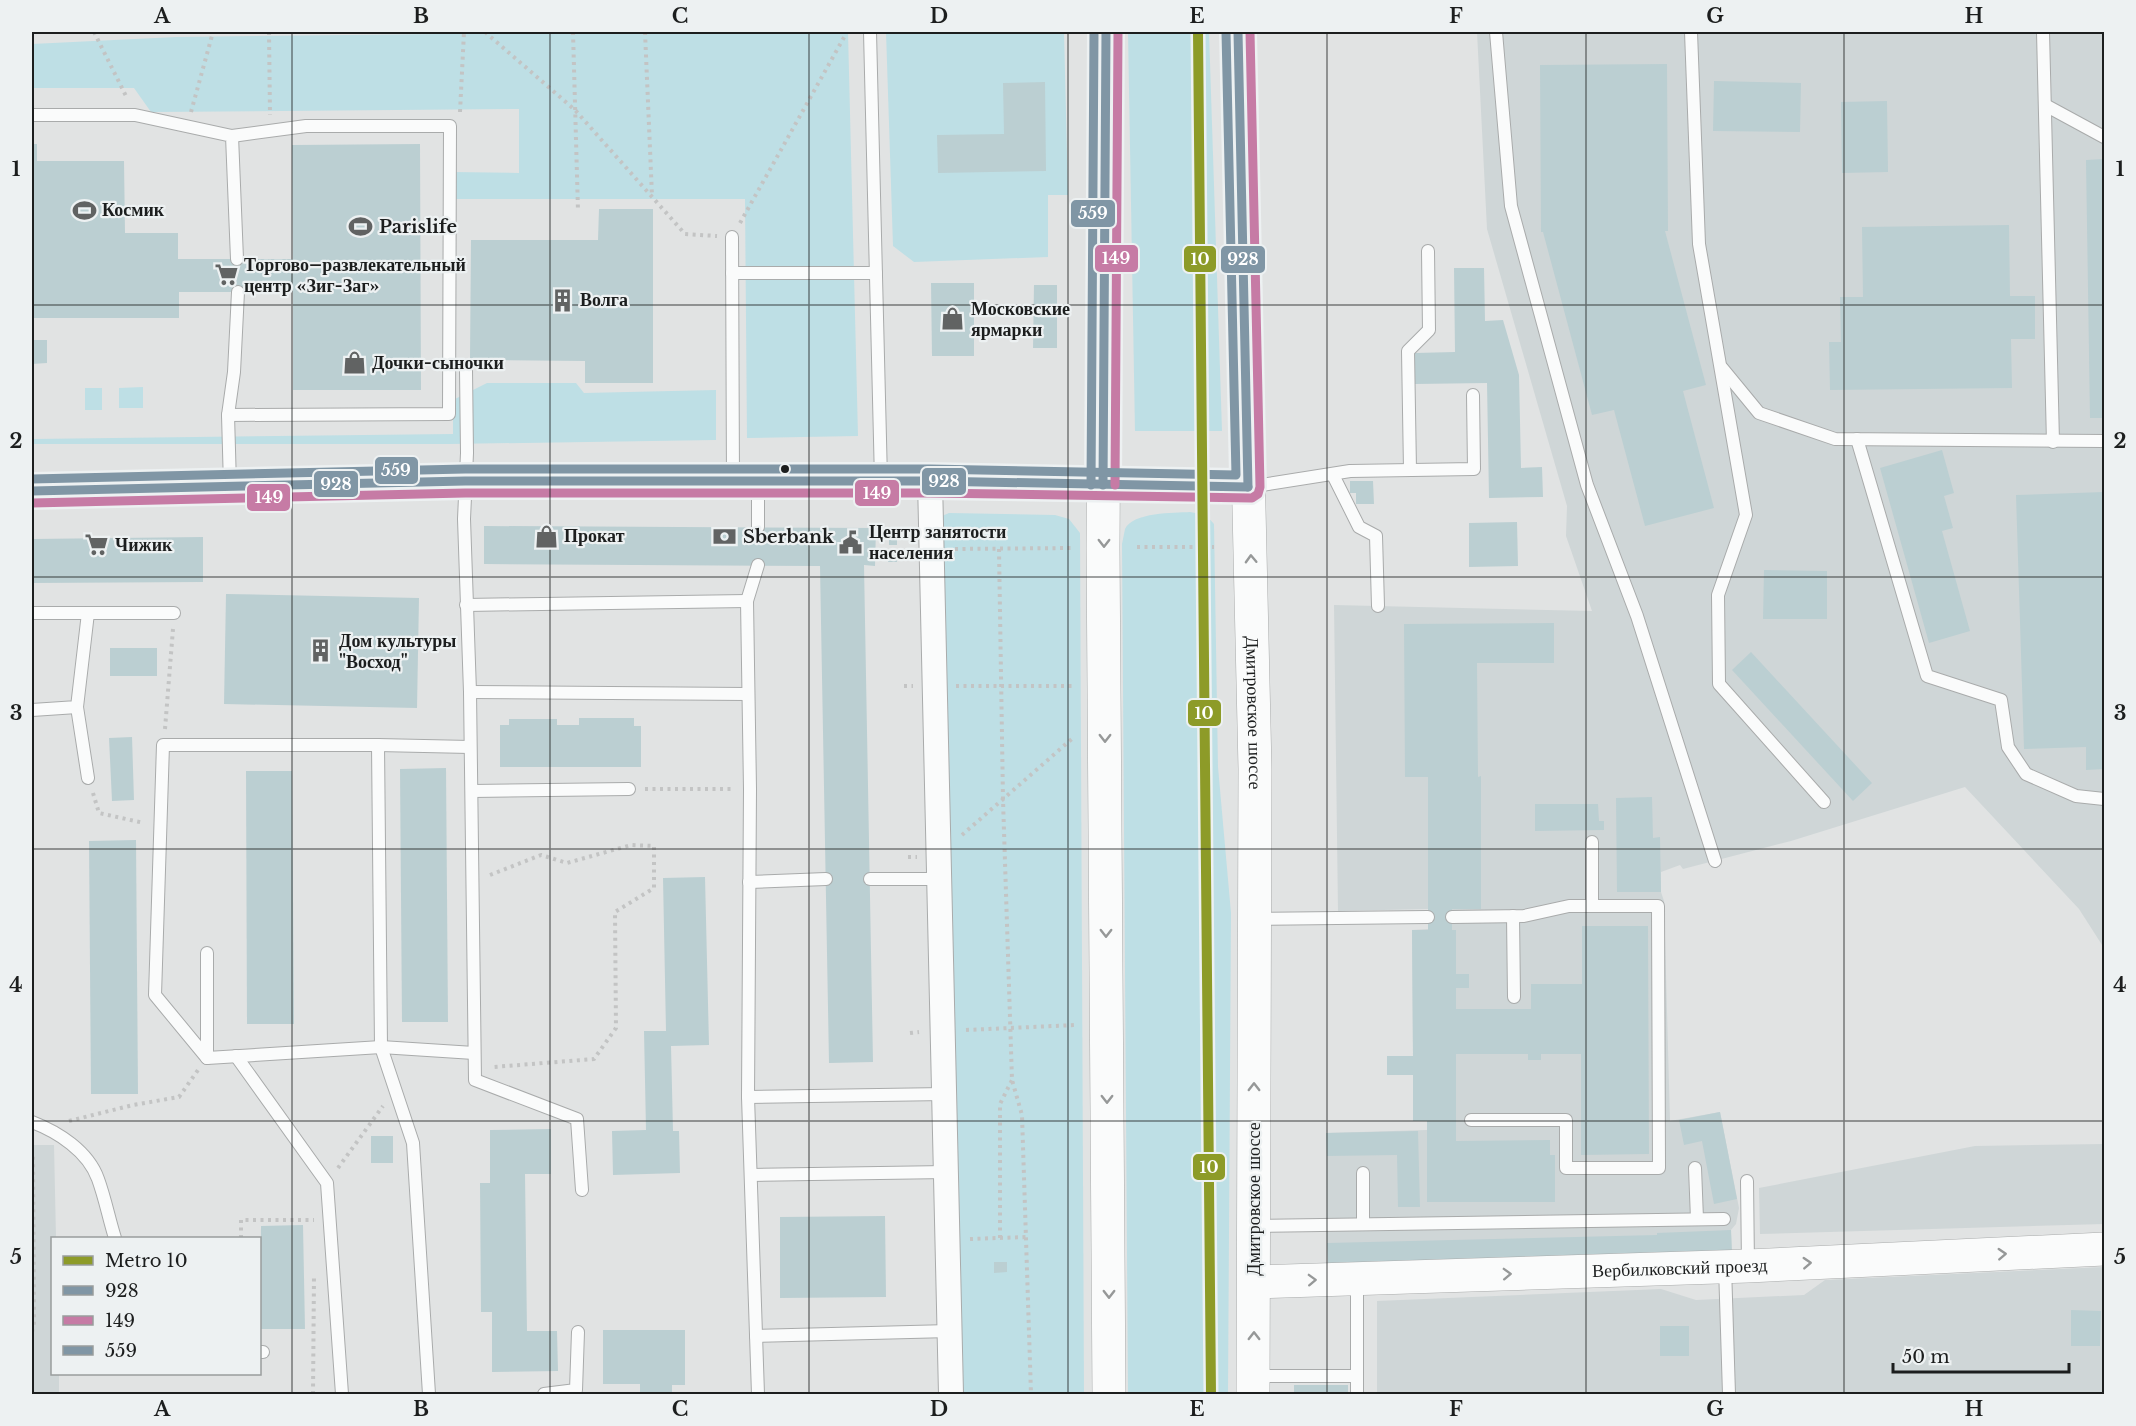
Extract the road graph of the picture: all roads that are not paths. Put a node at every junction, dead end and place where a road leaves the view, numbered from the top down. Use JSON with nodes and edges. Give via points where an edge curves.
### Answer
{"nodes":[{"id":1,"x":870,"y":32,"type":"edge"},
{"id":2,"x":1106,"y":32,"type":"edge"},
{"id":3,"x":1238,"y":32,"type":"edge"},
{"id":4,"x":1496,"y":32,"type":"edge"},
{"id":5,"x":1691,"y":32,"type":"edge"},
{"id":6,"x":2043,"y":32,"type":"edge"},
{"id":7,"x":2045,"y":105,"type":"junction"},
{"id":8,"x":32,"y":115,"type":"edge"},
{"id":9,"x":232,"y":136,"type":"junction"},
{"id":10,"x":2104,"y":137,"type":"edge"},
{"id":11,"x":732,"y":237,"type":"road end"},
{"id":12,"x":1428,"y":251,"type":"dead end"},
{"id":13,"x":237,"y":259,"type":"dead end"},
{"id":14,"x":732,"y":273,"type":"junction"},
{"id":15,"x":876,"y":273,"type":"junction"},
{"id":16,"x":238,"y":292,"type":"dead end"},
{"id":17,"x":1722,"y":367,"type":"junction"},
{"id":18,"x":466,"y":370,"type":"dead end"},
{"id":19,"x":1473,"y":395,"type":"dead end"},
{"id":20,"x":228,"y":415,"type":"junction"},
{"id":21,"x":1857,"y":439,"type":"junction"},
{"id":22,"x":2104,"y":441,"type":"edge"},
{"id":23,"x":2053,"y":442,"type":"junction"},
{"id":24,"x":1410,"y":470,"type":"junction"},
{"id":25,"x":1333,"y":475,"type":"junction"},
{"id":26,"x":465,"y":481,"type":"junction"},
{"id":27,"x":745,"y":481,"type":"junction"},
{"id":28,"x":881,"y":481,"type":"junction"},
{"id":29,"x":930,"y":481,"type":"junction"},
{"id":30,"x":1104,"y":485,"type":"junction"},
{"id":31,"x":230,"y":486,"type":"junction"},
{"id":32,"x":1248,"y":488,"type":"junction"},
{"id":33,"x":32,"y":491,"type":"edge"},
{"id":34,"x":758,"y":527,"type":"dead end"},
{"id":35,"x":758,"y":565,"type":"dead end"},
{"id":36,"x":747,"y":602,"type":"junction"},
{"id":37,"x":466,"y":604,"type":"junction"},
{"id":38,"x":1378,"y":606,"type":"dead end"},
{"id":39,"x":32,"y":613,"type":"edge"},
{"id":40,"x":88,"y":613,"type":"junction"},
{"id":41,"x":174,"y":613,"type":"road end"},
{"id":42,"x":470,"y":692,"type":"junction"},
{"id":43,"x":747,"y":694,"type":"junction"},
{"id":44,"x":77,"y":707,"type":"junction"},
{"id":45,"x":32,"y":710,"type":"edge"},
{"id":46,"x":378,"y":745,"type":"junction"},
{"id":47,"x":470,"y":747,"type":"junction"},
{"id":48,"x":88,"y":778,"type":"road end"},
{"id":49,"x":629,"y":789,"type":"road end"},
{"id":50,"x":471,"y":791,"type":"junction"},
{"id":51,"x":2104,"y":799,"type":"edge"},
{"id":52,"x":1824,"y":802,"type":"dead end"},
{"id":53,"x":1592,"y":842,"type":"dead end"},
{"id":54,"x":1715,"y":861,"type":"dead end"},
{"id":55,"x":938,"y":867,"type":"junction"},
{"id":56,"x":826,"y":879,"type":"dead end"},
{"id":57,"x":870,"y":879,"type":"dead end"},
{"id":58,"x":749,"y":882,"type":"junction"},
{"id":59,"x":1592,"y":906,"type":"junction"},
{"id":60,"x":1513,"y":916,"type":"junction"},
{"id":61,"x":1428,"y":917,"type":"dead end"},
{"id":62,"x":1452,"y":917,"type":"dead end"},
{"id":63,"x":1255,"y":919,"type":"junction"},
{"id":64,"x":207,"y":953,"type":"dead end"},
{"id":65,"x":1514,"y":997,"type":"dead end"},
{"id":66,"x":381,"y":1047,"type":"junction"},
{"id":67,"x":474,"y":1053,"type":"junction"},
{"id":68,"x":236,"y":1056,"type":"junction"},
{"id":69,"x":207,"y":1058,"type":"junction"},
{"id":70,"x":945,"y":1094,"type":"junction"},
{"id":71,"x":748,"y":1097,"type":"junction"},
{"id":72,"x":1471,"y":1120,"type":"dead end"},
{"id":73,"x":37,"y":1124,"type":"edge"},
{"id":74,"x":1695,"y":1168,"type":"dead end"},
{"id":75,"x":947,"y":1172,"type":"junction"},
{"id":76,"x":1363,"y":1173,"type":"dead end"},
{"id":77,"x":751,"y":1175,"type":"junction"},
{"id":78,"x":1747,"y":1181,"type":"dead end"},
{"id":79,"x":582,"y":1190,"type":"dead end"},
{"id":80,"x":1697,"y":1219,"type":"junction"},
{"id":81,"x":1724,"y":1219,"type":"dead end"},
{"id":82,"x":1363,"y":1224,"type":"junction"},
{"id":83,"x":1254,"y":1226,"type":"junction"},
{"id":84,"x":114,"y":1237,"type":"edge"},
{"id":85,"x":2104,"y":1249,"type":"edge"},
{"id":86,"x":1737,"y":1267,"type":"junction"},
{"id":87,"x":1357,"y":1278,"type":"junction"},
{"id":88,"x":1254,"y":1282,"type":"junction"},
{"id":89,"x":950,"y":1331,"type":"junction"},
{"id":90,"x":578,"y":1332,"type":"dead end"},
{"id":91,"x":756,"y":1336,"type":"junction"},
{"id":92,"x":1357,"y":1376,"type":"junction"},
{"id":93,"x":1254,"y":1385,"type":"edge"},
{"id":94,"x":342,"y":1395,"type":"edge"},
{"id":95,"x":429,"y":1395,"type":"edge"},
{"id":96,"x":544,"y":1395,"type":"edge"},
{"id":97,"x":758,"y":1395,"type":"edge"},
{"id":98,"x":951,"y":1395,"type":"edge"},
{"id":99,"x":1109,"y":1395,"type":"edge"},
{"id":100,"x":1357,"y":1395,"type":"edge"},
{"id":101,"x":1729,"y":1395,"type":"edge"}],
"edges":[{"from":1,"to":15,"type":"lane"},
{"from":2,"to":30,"type":"main road"},
{"from":3,"to":32,"type":"main road","name":"Дмитровское шоссе"},
{"from":4,"to":54,"type":"lane","via":[[1511,206],[1587,485],[1637,616]]},
{"from":5,"to":17,"type":"lane","via":[[1699,244]]},
{"from":6,"to":7,"type":"lane"},
{"from":7,"to":10,"type":"lane"},
{"from":7,"to":23,"type":"lane"},
{"from":8,"to":9,"type":"lane","via":[[135,115]]},
{"from":9,"to":13,"type":"lane"},
{"from":9,"to":20,"type":"lane","via":[[306,126],[450,126],[449,414]]},
{"from":11,"to":14,"type":"lane"},
{"from":12,"to":24,"type":"lane","via":[[1429,330],[1408,351]]},
{"from":14,"to":15,"type":"lane"},
{"from":14,"to":27,"type":"lane"},
{"from":15,"to":28,"type":"lane"},
{"from":16,"to":20,"type":"lane"},
{"from":17,"to":21,"type":"lane","via":[[1759,414],[1835,439]]},
{"from":17,"to":52,"type":"lane","via":[[1746,514],[1718,595],[1719,684]]},
{"from":18,"to":26,"type":"lane"},
{"from":19,"to":24,"type":"lane","via":[[1474,469]]},
{"from":20,"to":31,"type":"lane"},
{"from":21,"to":23,"type":"lane"},
{"from":21,"to":51,"type":"lane","via":[[1927,676],[2001,700],[2008,747],[2026,774],[2076,796]]},
{"from":22,"to":23,"type":"lane"},
{"from":24,"to":25,"type":"lane"},
{"from":25,"to":32,"type":"lane"},
{"from":25,"to":38,"type":"lane","via":[[1359,527],[1376,536]]},
{"from":26,"to":27,"type":"main road"},
{"from":26,"to":31,"type":"main road"},
{"from":26,"to":37,"type":"lane"},
{"from":27,"to":28,"type":"main road"},
{"from":27,"to":34,"type":"lane"},
{"from":28,"to":29,"type":"main road"},
{"from":29,"to":30,"type":"main road"},
{"from":29,"to":55,"type":"street"},
{"from":30,"to":32,"type":"main road"},
{"from":30,"to":99,"type":"main road","one_way":true},
{"from":31,"to":33,"type":"main road"},
{"from":63,"to":32,"type":"main road","name":"Дмитровское шоссе","one_way":true,"via":[[1254,647]]},
{"from":35,"to":36,"type":"lane"},
{"from":36,"to":37,"type":"lane"},
{"from":36,"to":43,"type":"lane"},
{"from":37,"to":42,"type":"lane"},
{"from":39,"to":40,"type":"lane"},
{"from":40,"to":41,"type":"lane"},
{"from":40,"to":44,"type":"lane"},
{"from":42,"to":43,"type":"lane"},
{"from":42,"to":47,"type":"lane"},
{"from":43,"to":58,"type":"lane"},
{"from":44,"to":45,"type":"lane"},
{"from":44,"to":48,"type":"lane"},
{"from":46,"to":47,"type":"lane"},
{"from":46,"to":66,"type":"lane"},
{"from":46,"to":69,"type":"lane","via":[[163,745],[155,995]]},
{"from":47,"to":50,"type":"lane"},
{"from":49,"to":50,"type":"lane"},
{"from":50,"to":67,"type":"lane"},
{"from":53,"to":59,"type":"lane"},
{"from":55,"to":57,"type":"lane"},
{"from":55,"to":70,"type":"street"},
{"from":56,"to":58,"type":"lane"},
{"from":58,"to":71,"type":"lane"},
{"from":59,"to":60,"type":"lane"},
{"from":59,"to":72,"type":"lane","via":[[1658,906],[1659,1168],[1566,1168],[1566,1120]]},
{"from":60,"to":62,"type":"lane"},
{"from":60,"to":65,"type":"lane"},
{"from":61,"to":63,"type":"lane"},
{"from":83,"to":63,"type":"main road","name":"Дмитровское шоссе","one_way":true},
{"from":64,"to":69,"type":"lane"},
{"from":66,"to":67,"type":"lane"},
{"from":66,"to":68,"type":"lane"},
{"from":66,"to":95,"type":"lane","via":[[413,1143]]},
{"from":67,"to":79,"type":"lane","via":[[475,1080],[577,1119]]},
{"from":68,"to":69,"type":"lane"},
{"from":68,"to":94,"type":"lane","via":[[327,1183]]},
{"from":70,"to":71,"type":"lane"},
{"from":70,"to":75,"type":"street"},
{"from":71,"to":77,"type":"lane"},
{"from":73,"to":84,"type":"lane","via":[[63,1137],[98,1177]]},
{"from":74,"to":80,"type":"lane"},
{"from":75,"to":77,"type":"lane"},
{"from":75,"to":89,"type":"street"},
{"from":76,"to":82,"type":"lane"},
{"from":77,"to":91,"type":"lane"},
{"from":78,"to":86,"type":"lane"},
{"from":80,"to":81,"type":"lane"},
{"from":80,"to":82,"type":"lane"},
{"from":82,"to":83,"type":"lane"},
{"from":83,"to":88,"type":"main road","name":"Дмитровское шоссе"},
{"from":86,"to":85,"type":"main road","name":"Вербилковский проезд","one_way":true},
{"from":87,"to":86,"type":"main road","name":"Вербилковский проезд","one_way":true},
{"from":86,"to":101,"type":"lane"},
{"from":88,"to":87,"type":"main road","name":"Вербилковский проезд","one_way":true},
{"from":87,"to":92,"type":"lane"},
{"from":93,"to":88,"type":"main road","name":"Дмитровское шоссе","one_way":true},
{"from":89,"to":91,"type":"lane"},
{"from":89,"to":98,"type":"street"},
{"from":90,"to":96,"type":"lane","via":[[576,1390]]},
{"from":91,"to":97,"type":"lane"},
{"from":92,"to":93,"type":"lane"},
{"from":92,"to":100,"type":"lane"}]}
